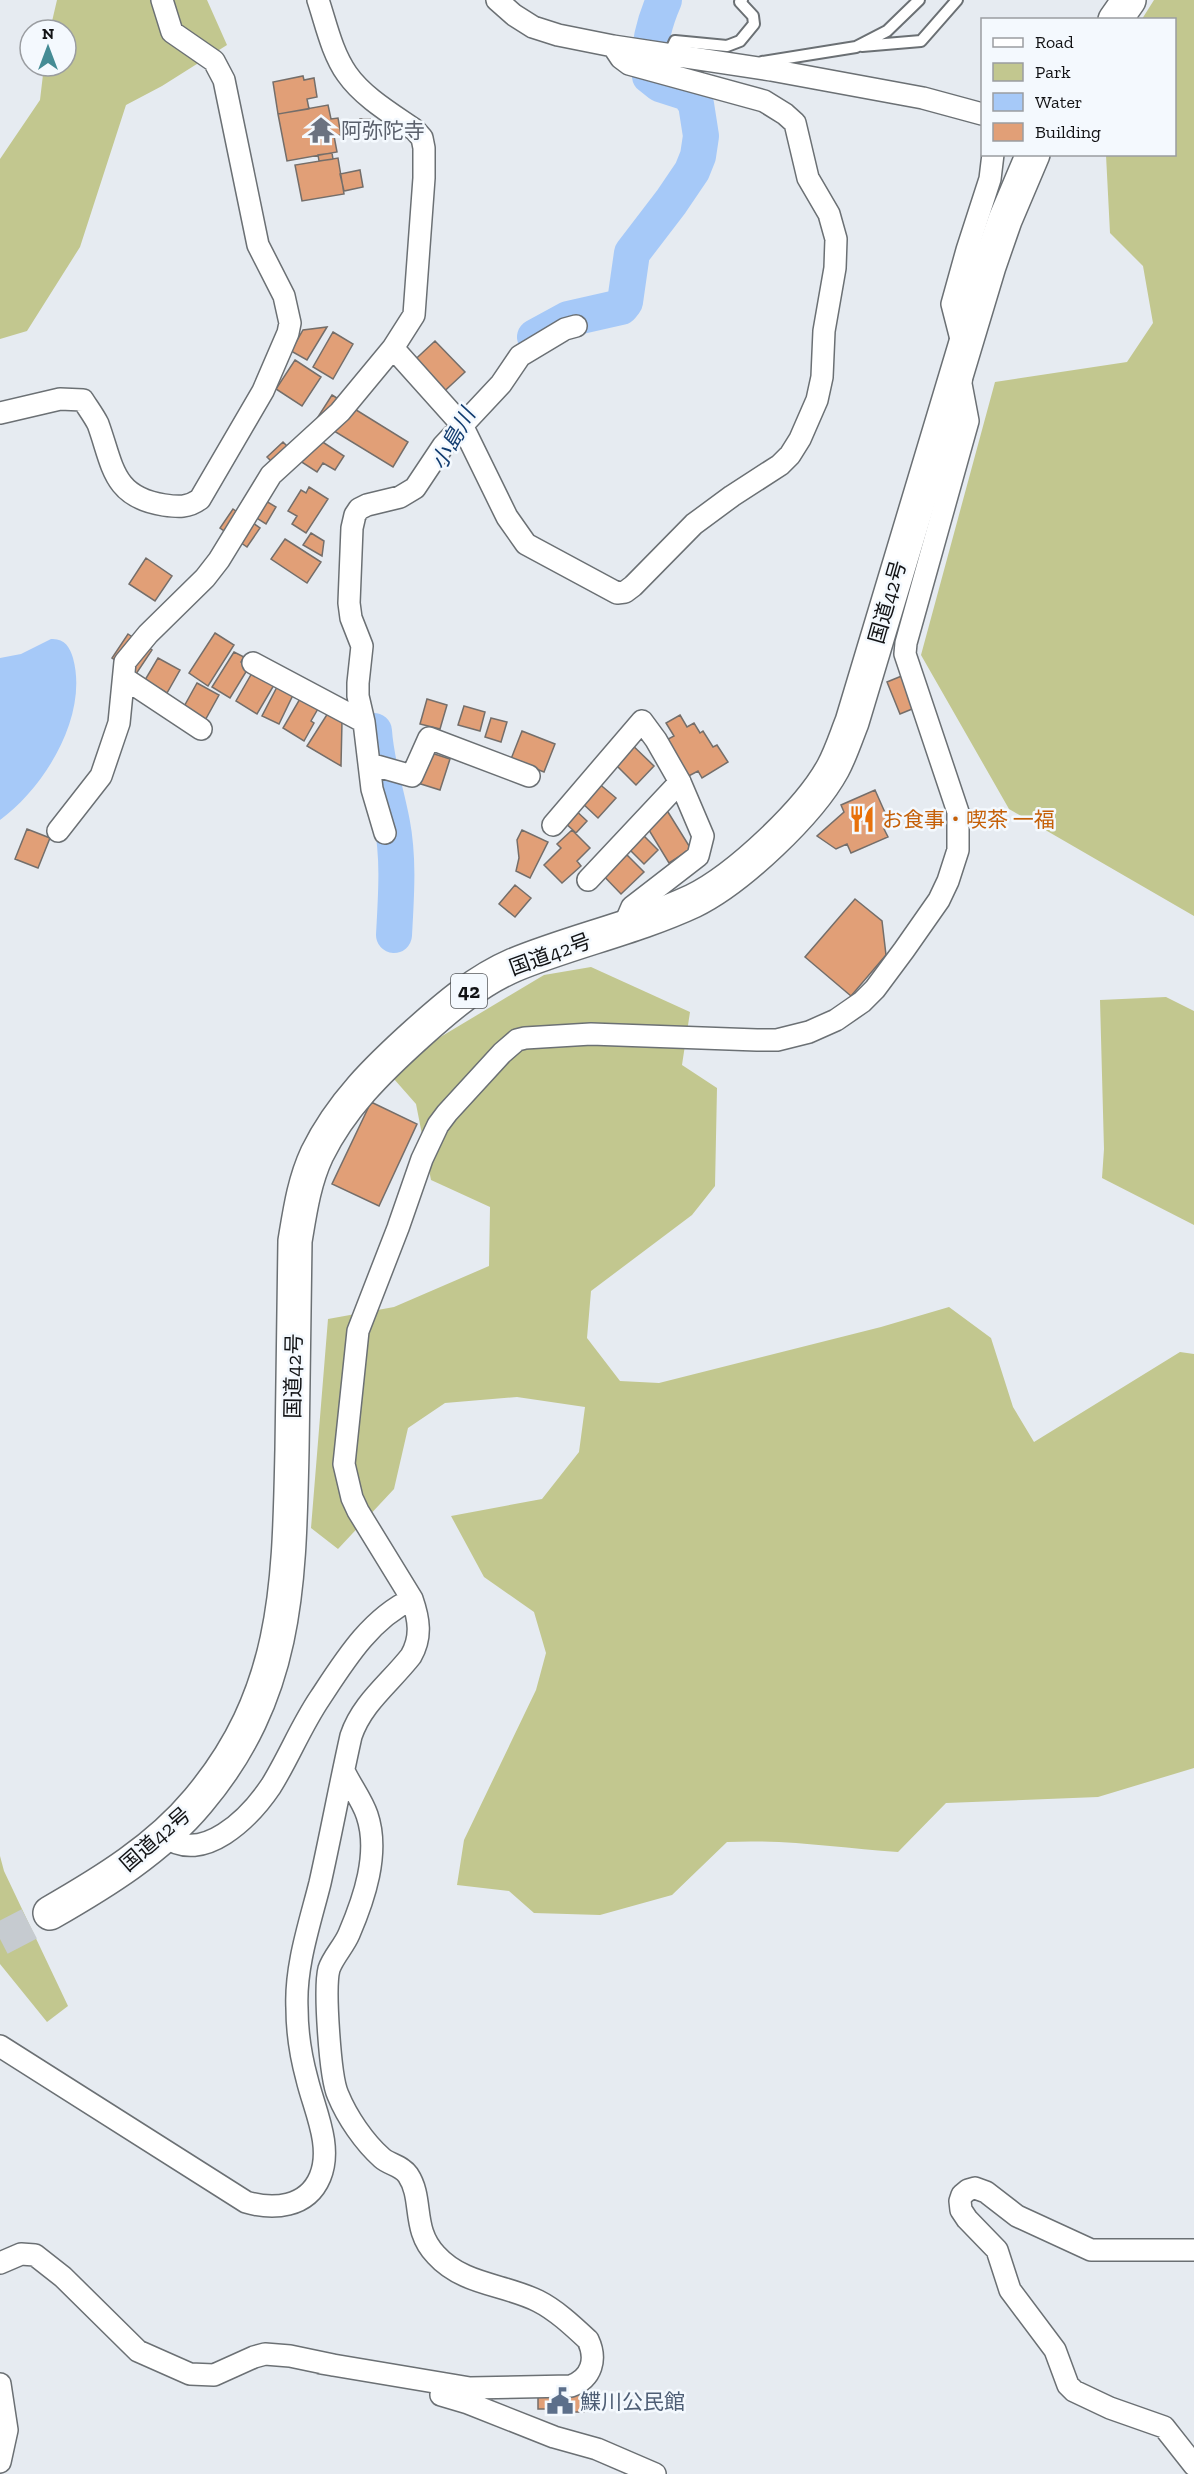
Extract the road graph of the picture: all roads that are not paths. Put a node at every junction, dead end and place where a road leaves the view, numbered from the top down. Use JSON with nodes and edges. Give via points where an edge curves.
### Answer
{"nodes":[{"id":1,"x":162,"y":0,"type":"edge"},
{"id":2,"x":318,"y":0,"type":"edge"},
{"id":3,"x":497,"y":0,"type":"edge"},
{"id":4,"x":742,"y":0,"type":"edge"},
{"id":5,"x":919,"y":0,"type":"edge"},
{"id":6,"x":957,"y":0,"type":"edge"},
{"id":7,"x":1119,"y":0,"type":"edge"},
{"id":8,"x":1129,"y":0,"type":"edge"},
{"id":9,"x":1098,"y":18,"type":"edge"},
{"id":10,"x":1116,"y":18,"type":"edge"},
{"id":11,"x":613,"y":46,"type":"junction"},
{"id":12,"x":856,"y":47,"type":"junction"},
{"id":13,"x":669,"y":54,"type":"junction"},
{"id":14,"x":741,"y":65,"type":"junction"},
{"id":15,"x":952,"y":106,"type":"junction"},
{"id":16,"x":981,"y":114,"type":"edge"},
{"id":17,"x":981,"y":126,"type":"edge"},
{"id":18,"x":993,"y":156,"type":"edge"},
{"id":19,"x":1032,"y":156,"type":"edge"},
{"id":20,"x":576,"y":326,"type":"dead end"},
{"id":21,"x":963,"y":347,"type":"junction"},
{"id":22,"x":393,"y":348,"type":"junction"},
{"id":23,"x":0,"y":413,"type":"edge"},
{"id":24,"x":462,"y":425,"type":"junction"},
{"id":25,"x":253,"y":663,"type":"dead end"},
{"id":26,"x":124,"y":678,"type":"junction"},
{"id":27,"x":364,"y":722,"type":"junction"},
{"id":28,"x":201,"y":729,"type":"dead end"},
{"id":29,"x":370,"y":764,"type":"junction"},
{"id":30,"x":529,"y":776,"type":"dead end"},
{"id":31,"x":680,"y":782,"type":"junction"},
{"id":32,"x":554,"y":825,"type":"dead end"},
{"id":33,"x":58,"y":831,"type":"dead end"},
{"id":34,"x":385,"y":833,"type":"dead end"},
{"id":35,"x":588,"y":880,"type":"dead end"},
{"id":36,"x":622,"y":927,"type":"junction"},
{"id":37,"x":412,"y":1599,"type":"junction"},
{"id":38,"x":344,"y":1771,"type":"junction"},
{"id":39,"x":164,"y":1836,"type":"junction"},
{"id":40,"x":50,"y":1913,"type":"tunnel mouth"},
{"id":41,"x":0,"y":2046,"type":"edge"},
{"id":42,"x":1194,"y":2250,"type":"edge"},
{"id":43,"x":0,"y":2263,"type":"edge"},
{"id":44,"x":321,"y":2363,"type":"junction"},
{"id":45,"x":0,"y":2384,"type":"edge"},
{"id":46,"x":0,"y":2462,"type":"edge"},
{"id":47,"x":1194,"y":2465,"type":"edge"},
{"id":48,"x":655,"y":2474,"type":"edge"}],
"edges":[{"from":1,"to":23,"type":"street","via":[[172,32],[214,61],[224,80],[258,244],[284,296],[290,323],[288,333],[263,391],[200,499],[191,505],[148,502],[123,487],[112,471],[97,422],[83,400],[60,399]]},
{"from":2,"to":22,"type":"street","via":[[347,74],[362,91],[422,138],[424,178],[416,306]]},
{"from":3,"to":11,"type":"street","via":[[533,27]]},
{"from":4,"to":13,"type":"lane","via":[[754,24],[740,41],[727,46],[675,41]]},
{"from":5,"to":12,"type":"lane","via":[[887,31]]},
{"from":6,"to":12,"type":"lane","via":[[921,41]]},
{"from":7,"to":9,"type":"street"},
{"from":8,"to":10,"type":"highway"},
{"from":11,"to":13,"type":"street"},
{"from":11,"to":24,"type":"street","via":[[629,64],[764,101],[795,123],[808,178],[829,214],[836,239],[822,377],[810,416],[790,456],[694,524],[633,586],[617,593],[526,544],[507,517]]},
{"from":12,"to":14,"type":"lane"},
{"from":13,"to":14,"type":"street"},
{"from":14,"to":15,"type":"street"},
{"from":15,"to":16,"type":"street"},
{"from":15,"to":17,"type":"street"},
{"from":18,"to":21,"type":"street","via":[[990,179],[952,304]]},
{"from":19,"to":21,"type":"highway","name":"国道42号","number":"42","via":[[1005,220]]},
{"from":20,"to":24,"type":"street","via":[[520,356],[501,384]]},
{"from":21,"to":36,"type":"highway","name":"国道42号","number":"42","via":[[858,702],[832,769],[768,846],[726,880],[694,900]]},
{"from":21,"to":37,"type":"street","via":[[962,384],[968,422],[908,628],[905,654],[958,812],[958,850],[948,881],[939,900],[875,989],[862,1002],[823,1026],[777,1040],[591,1034],[525,1038],[511,1045],[438,1125],[358,1331],[344,1464],[352,1498]]},
{"from":22,"to":24,"type":"street"},
{"from":22,"to":26,"type":"street","via":[[340,412],[271,475],[205,578],[131,654],[123,666]]},
{"from":24,"to":27,"type":"street","via":[[415,488],[367,505],[355,515],[349,603],[362,646],[357,683]]},
{"from":25,"to":27,"type":"street"},
{"from":26,"to":28,"type":"street"},
{"from":26,"to":33,"type":"street","via":[[119,723],[101,776]]},
{"from":27,"to":29,"type":"street"},
{"from":29,"to":30,"type":"street","via":[[412,776],[429,738]]},
{"from":29,"to":34,"type":"street","via":[[372,789]]},
{"from":31,"to":32,"type":"street","via":[[642,721]]},
{"from":31,"to":35,"type":"street"},
{"from":31,"to":36,"type":"street","via":[[704,836],[701,849],[694,861],[632,907]]},
{"from":36,"to":39,"type":"highway","name":"国道42号","number":"42","via":[[513,966],[466,993],[368,1080],[333,1125],[316,1155],[302,1197],[295,1241],[290,1561],[280,1635],[263,1690],[231,1754],[199,1801]]},
{"from":37,"to":38,"type":"street","via":[[418,1624],[417,1646],[356,1721]]},
{"from":37,"to":39,"type":"street","via":[[381,1617],[357,1646],[305,1721],[270,1788],[248,1813],[217,1839],[204,1844],[177,1843]]},
{"from":38,"to":41,"type":"street","via":[[297,1989],[303,2062],[320,2121],[323,2152],[320,2176],[303,2197],[271,2208],[246,2202]]},
{"from":38,"to":44,"type":"street","via":[[368,1820],[370,1860],[353,1924],[328,1971],[332,2072],[337,2093],[367,2141],[383,2159],[400,2167],[410,2178],[423,2237],[434,2253],[473,2280],[546,2306],[588,2340],[593,2363],[587,2377],[571,2386],[487,2388],[438,2384]]},
{"from":39,"to":40,"type":"highway","name":"国道42号","number":"42","via":[[111,1877]]},
{"from":42,"to":47,"type":"street","via":[[1091,2250],[1017,2216],[986,2192],[968,2190],[960,2201],[967,2219],[997,2250],[1010,2290],[1055,2350],[1068,2385],[1110,2408],[1164,2427]]},
{"from":43,"to":44,"type":"street","via":[[21,2254],[34,2256],[63,2277],[138,2351],[190,2374],[214,2375],[265,2354]]},
{"from":44,"to":48,"type":"street","via":[[468,2403]]},
{"from":45,"to":46,"type":"street","via":[[7,2430]]}]}
